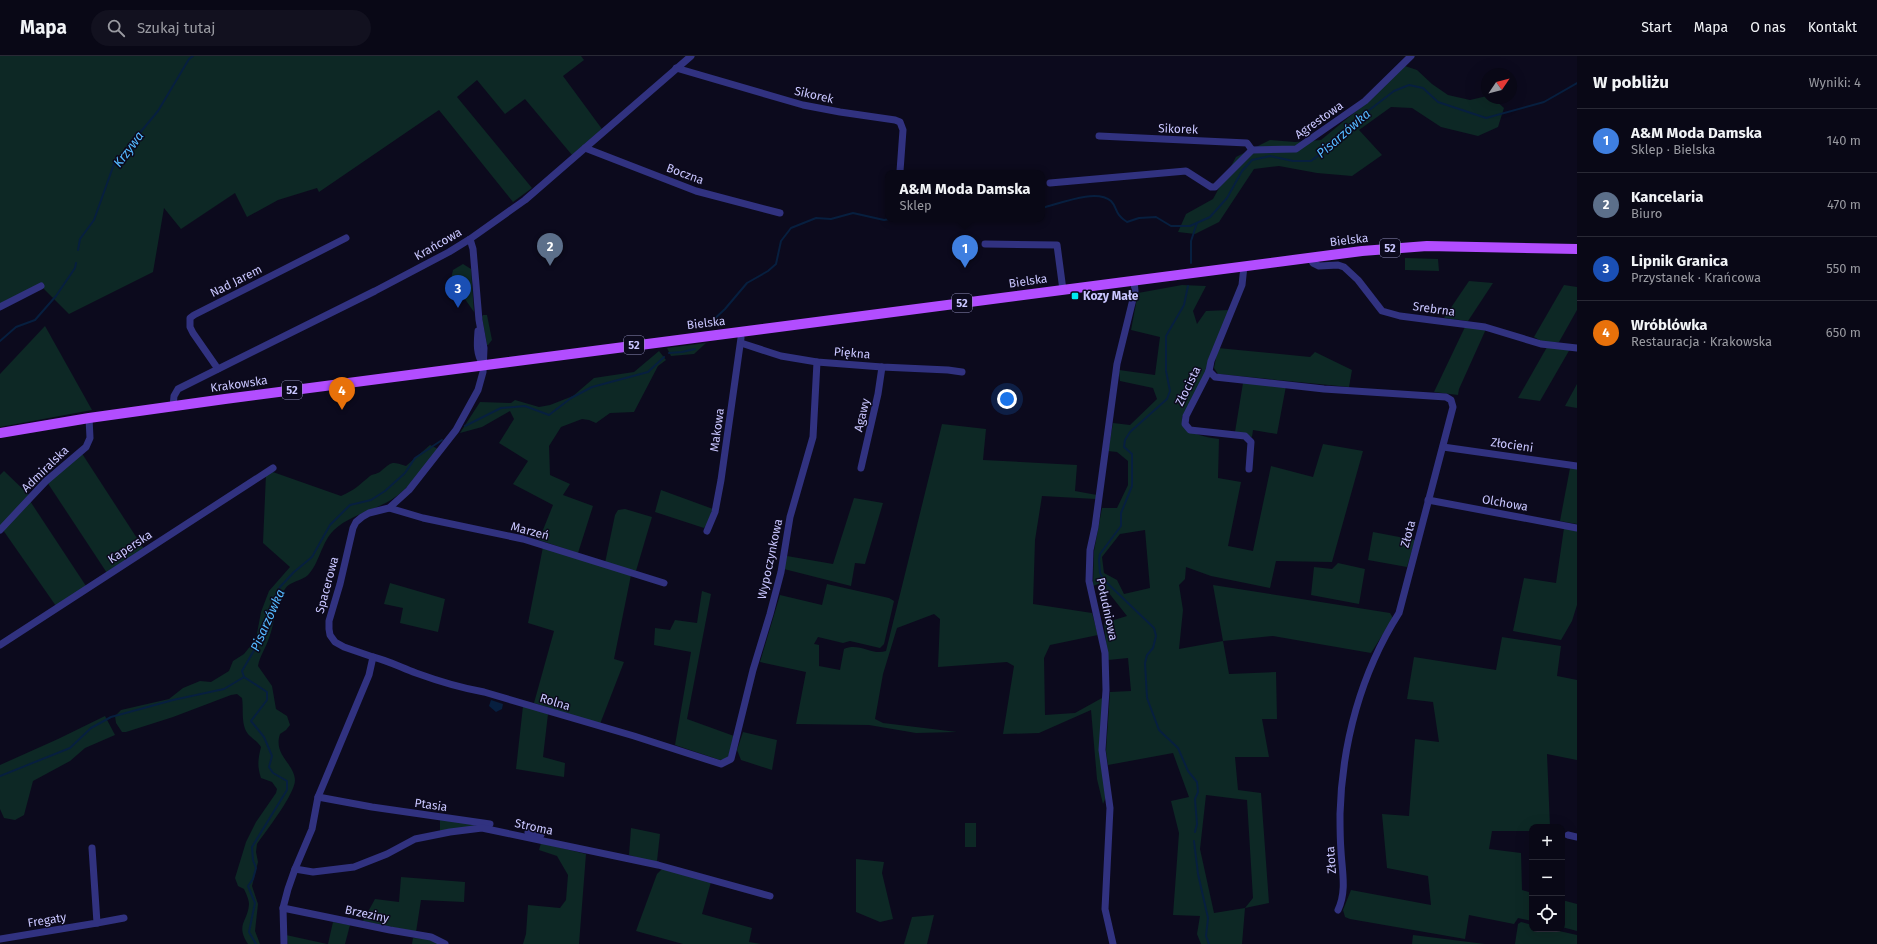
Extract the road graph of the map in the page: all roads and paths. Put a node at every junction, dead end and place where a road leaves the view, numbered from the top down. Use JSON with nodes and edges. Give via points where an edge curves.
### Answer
{"nodes":[{"id":1,"x":691,"y":56,"type":"edge"},
{"id":2,"x":1411,"y":56,"type":"edge"},
{"id":3,"x":676,"y":68,"type":"junction"},
{"id":4,"x":1100,"y":136,"type":"dead end"},
{"id":5,"x":585,"y":148,"type":"junction"},
{"id":6,"x":1252,"y":150,"type":"junction"},
{"id":7,"x":900,"y":170,"type":"edge"},
{"id":8,"x":1050,"y":183,"type":"dead end"},
{"id":9,"x":780,"y":213,"type":"dead end"},
{"id":10,"x":346,"y":238,"type":"dead end"},
{"id":11,"x":470,"y":239,"type":"junction"},
{"id":12,"x":985,"y":244,"type":"dead end"},
{"id":13,"x":1577,"y":250,"type":"edge"},
{"id":14,"x":1310,"y":258,"type":"junction"},
{"id":15,"x":1244,"y":266,"type":"junction"},
{"id":16,"x":1134,"y":281,"type":"junction"},
{"id":17,"x":41,"y":286,"type":"dead end"},
{"id":18,"x":1063,"y":290,"type":"junction"},
{"id":19,"x":0,"y":307,"type":"edge"},
{"id":20,"x":741,"y":332,"type":"junction"},
{"id":21,"x":741,"y":342,"type":"junction"},
{"id":22,"x":1577,"y":348,"type":"edge"},
{"id":23,"x":817,"y":362,"type":"junction"},
{"id":24,"x":483,"y":365,"type":"junction"},
{"id":25,"x":882,"y":367,"type":"junction"},
{"id":26,"x":218,"y":370,"type":"junction"},
{"id":27,"x":1210,"y":371,"type":"junction"},
{"id":28,"x":962,"y":372,"type":"dead end"},
{"id":29,"x":173,"y":407,"type":"junction"},
{"id":30,"x":88,"y":418,"type":"junction"},
{"id":31,"x":0,"y":433,"type":"edge"},
{"id":32,"x":1443,"y":447,"type":"junction"},
{"id":33,"x":1577,"y":466,"type":"edge"},
{"id":34,"x":273,"y":468,"type":"dead end"},
{"id":35,"x":861,"y":468,"type":"dead end"},
{"id":36,"x":1249,"y":469,"type":"dead end"},
{"id":37,"x":1428,"y":500,"type":"junction"},
{"id":38,"x":389,"y":508,"type":"junction"},
{"id":39,"x":1577,"y":528,"type":"edge"},
{"id":40,"x":0,"y":530,"type":"edge"},
{"id":41,"x":707,"y":531,"type":"dead end"},
{"id":42,"x":664,"y":583,"type":"dead end"},
{"id":43,"x":0,"y":645,"type":"edge"},
{"id":44,"x":373,"y":657,"type":"junction"},
{"id":45,"x":731,"y":759,"type":"joint"},
{"id":46,"x":318,"y":797,"type":"junction"},
{"id":47,"x":541,"y":835,"type":"dead end"},
{"id":48,"x":1568,"y":835,"type":"dead end"},
{"id":49,"x":1577,"y":837,"type":"edge"},
{"id":50,"x":92,"y":848,"type":"dead end"},
{"id":51,"x":294,"y":869,"type":"junction"},
{"id":52,"x":770,"y":896,"type":"dead end"},
{"id":53,"x":283,"y":908,"type":"junction"},
{"id":54,"x":1338,"y":910,"type":"dead end"},
{"id":55,"x":124,"y":918,"type":"dead end"},
{"id":56,"x":96,"y":923,"type":"junction"},
{"id":57,"x":0,"y":939,"type":"edge"},
{"id":58,"x":284,"y":944,"type":"edge"},
{"id":59,"x":445,"y":944,"type":"edge"},
{"id":60,"x":1113,"y":944,"type":"edge"}],
"edges":[{"from":1,"to":3,"type":"street","name":"Krańcowa"},
{"from":2,"to":6,"type":"street","name":"Agrestowa","via":[[1364,101],[1296,149]]},
{"from":3,"to":5,"type":"street","name":"Krańcowa"},
{"from":3,"to":7,"type":"street","name":"Sikorek","via":[[803,105],[900,122],[903,130]]},
{"from":4,"to":6,"type":"street","name":"Sikorek","via":[[1248,143]]},
{"from":5,"to":9,"type":"street","name":"Boczna","via":[[696,191]]},
{"from":5,"to":11,"type":"street","name":"Krańcowa","via":[[525,200]]},
{"from":6,"to":8,"type":"street","via":[[1215,187],[1210,187],[1186,171]]},
{"from":10,"to":26,"type":"street","name":"Nad Jarem","via":[[190,318],[193,333]]},
{"from":11,"to":24,"type":"street","name":"Spacerowa","via":[[473,249],[478,320],[484,348]]},
{"from":11,"to":26,"type":"street","name":"Krańcowa","via":[[381,288]]},
{"from":12,"to":18,"type":"street","via":[[1057,245]]},
{"from":13,"to":14,"type":"main road","name":"Bielska","number":"52","via":[[1403,247]]},
{"from":14,"to":15,"type":"main road","name":"Bielska","number":"52"},
{"from":14,"to":22,"type":"street","name":"Srebrna","via":[[1313,263],[1320,266],[1344,267],[1358,280],[1382,311],[1400,316],[1485,327],[1541,344]]},
{"from":15,"to":16,"type":"main road","name":"Bielska","number":"52"},
{"from":15,"to":27,"type":"street","name":"Złocista","via":[[1242,285],[1211,361]]},
{"from":16,"to":18,"type":"main road","name":"Bielska","number":"52"},
{"from":16,"to":60,"type":"street","name":"Południowa","via":[[1135,291],[1116,364],[1090,550],[1089,581],[1105,653],[1106,690],[1102,750],[1110,808],[1105,908]]},
{"from":17,"to":19,"type":"street"},
{"from":18,"to":20,"type":"main road","name":"Bielska","number":"52"},
{"from":20,"to":21,"type":"street","name":"Makowa"},
{"from":20,"to":24,"type":"main road","name":"Bielska","number":"52"},
{"from":21,"to":23,"type":"street","name":"Piękna","via":[[781,356]]},
{"from":21,"to":41,"type":"street","name":"Makowa","via":[[721,480]]},
{"from":23,"to":25,"type":"street","name":"Piękna"},
{"from":23,"to":45,"type":"street","name":"Wypoczynkowa","via":[[813,437],[790,517],[781,572]]},
{"from":24,"to":29,"type":"main road","name":"Krakowska","number":"52"},
{"from":24,"to":38,"type":"street","name":"Spacerowa","via":[[478,390],[456,430],[409,490]]},
{"from":25,"to":28,"type":"street","name":"Piękna"},
{"from":25,"to":35,"type":"street","name":"Agawy"},
{"from":26,"to":29,"type":"street","name":"Krańcowa","via":[[178,390],[174,396]]},
{"from":27,"to":32,"type":"street","name":"Złota","via":[[1215,377],[1324,389],[1446,397],[1451,400],[1453,407]]},
{"from":27,"to":36,"type":"street","name":"Złocista","via":[[1186,416],[1185,424],[1190,430],[1245,436],[1250,442]]},
{"from":29,"to":30,"type":"main road","name":"Krakowska","number":"52"},
{"from":30,"to":31,"type":"main road","name":"Krakowska","number":"52"},
{"from":30,"to":40,"type":"street","name":"Admiralska","via":[[90,438],[86,446],[46,481]]},
{"from":32,"to":33,"type":"street","name":"Złocieni"},
{"from":32,"to":37,"type":"street","name":"Złota"},
{"from":34,"to":43,"type":"street","name":"Kaperska"},
{"from":37,"to":39,"type":"street","name":"Olchowa"},
{"from":37,"to":54,"type":"street","name":"Złota","via":[[1399,613],[1373,660],[1352,723],[1343,765],[1340,849],[1344,888],[1343,901]]},
{"from":38,"to":42,"type":"street","name":"Marzeń","via":[[423,518],[523,539]]},
{"from":38,"to":44,"type":"street","name":"Spacerowa","via":[[369,513],[356,522],[329,621],[330,635],[335,642],[344,648]]},
{"from":44,"to":45,"type":"street","name":"Rolna","via":[[466,689],[634,736],[721,764]]},
{"from":44,"to":46,"type":"street","via":[[369,675]]},
{"from":46,"to":47,"type":"street","name":"Ptasia","via":[[489,824]]},
{"from":46,"to":51,"type":"street","via":[[312,829]]},
{"from":48,"to":49,"type":"street"},
{"from":50,"to":56,"type":"street"},
{"from":51,"to":52,"type":"street","name":"Stroma","via":[[313,872],[354,867],[415,839],[482,828],[658,865]]},
{"from":51,"to":53,"type":"street"},
{"from":53,"to":58,"type":"street"},
{"from":53,"to":59,"type":"street","name":"Brzeziny","via":[[431,936]]},
{"from":55,"to":56,"type":"street","name":"Fregaty"},
{"from":56,"to":57,"type":"street","name":"Fregaty"}]}
